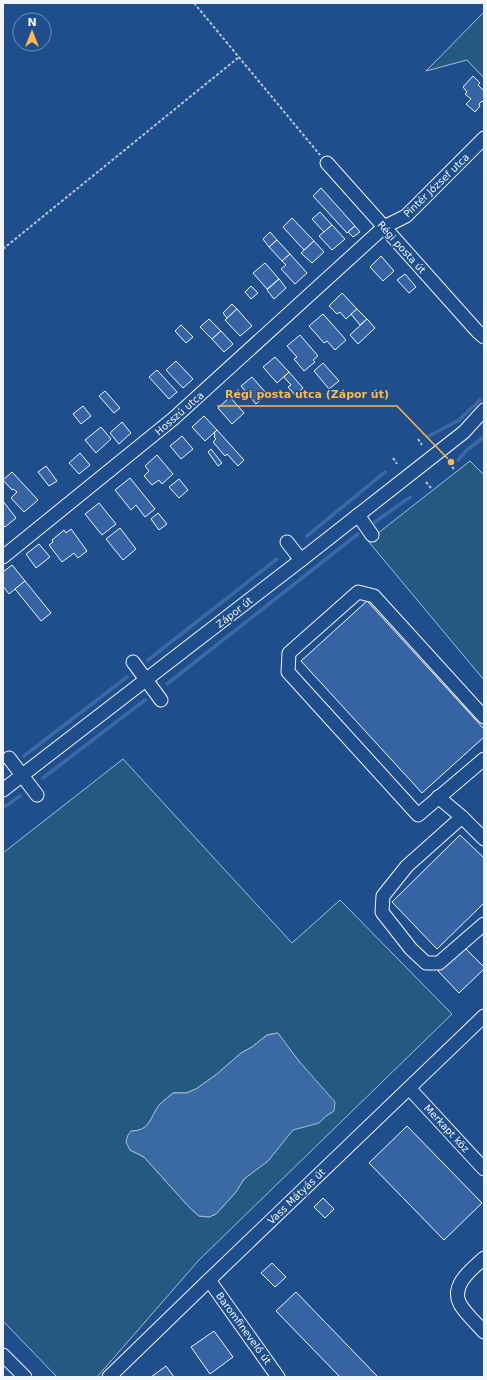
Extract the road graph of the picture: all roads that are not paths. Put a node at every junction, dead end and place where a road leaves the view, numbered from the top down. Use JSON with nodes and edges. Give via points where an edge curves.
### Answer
{"nodes":[{"id":1,"x":484,"y":138,"type":"edge"},
{"id":2,"x":327,"y":163,"type":"road end"},
{"id":3,"x":384,"y":227,"type":"junction"},
{"id":4,"x":480,"y":334,"type":"edge"},
{"id":5,"x":484,"y":343,"type":"edge"},
{"id":6,"x":484,"y":410,"type":"edge"},
{"id":7,"x":484,"y":422,"type":"edge"},
{"id":8,"x":464,"y":432,"type":"junction"},
{"id":9,"x":358,"y":515,"type":"junction"},
{"id":10,"x":372,"y":535,"type":"dead end"},
{"id":11,"x":287,"y":542,"type":"dead end"},
{"id":12,"x":3,"y":557,"type":"edge"},
{"id":13,"x":301,"y":560,"type":"junction"},
{"id":14,"x":133,"y":662,"type":"dead end"},
{"id":15,"x":147,"y":680,"type":"junction"},
{"id":16,"x":161,"y":700,"type":"dead end"},
{"id":17,"x":484,"y":717,"type":"edge"},
{"id":18,"x":9,"y":758,"type":"dead end"},
{"id":19,"x":484,"y":759,"type":"edge"},
{"id":20,"x":23,"y":776,"type":"junction"},
{"id":21,"x":3,"y":790,"type":"edge"},
{"id":22,"x":37,"y":795,"type":"dead end"},
{"id":23,"x":438,"y":797,"type":"junction"},
{"id":24,"x":462,"y":817,"type":"junction"},
{"id":25,"x":484,"y":839,"type":"edge"},
{"id":26,"x":484,"y":924,"type":"edge"},
{"id":27,"x":484,"y":1016,"type":"edge"},
{"id":28,"x":409,"y":1088,"type":"junction"},
{"id":29,"x":484,"y":1169,"type":"edge"},
{"id":30,"x":484,"y":1258,"type":"edge"},
{"id":31,"x":209,"y":1280,"type":"junction"},
{"id":32,"x":484,"y":1332,"type":"edge"},
{"id":33,"x":3,"y":1355,"type":"edge"},
{"id":34,"x":24,"y":1377,"type":"edge"},
{"id":35,"x":109,"y":1377,"type":"edge"},
{"id":36,"x":278,"y":1377,"type":"edge"}],
"edges":[{"from":1,"to":3,"type":"street","name":"Pintér József utca","via":[[406,216]]},
{"from":2,"to":3,"type":"street","name":"Régi posta út"},
{"from":3,"to":4,"type":"street","name":"Régi posta út"},
{"from":3,"to":12,"type":"street","name":"Hosszú utca","via":[[173,419]]},
{"from":4,"to":5,"type":"street","name":"Régi posta út"},
{"from":6,"to":8,"type":"street","name":"Zápor út"},
{"from":7,"to":8,"type":"street","name":"Zápor út"},
{"from":8,"to":9,"type":"street","name":"Zápor út"},
{"from":9,"to":10,"type":"street"},
{"from":9,"to":13,"type":"street","name":"Zápor út"},
{"from":11,"to":13,"type":"street"},
{"from":13,"to":15,"type":"street","name":"Zápor út"},
{"from":14,"to":15,"type":"street"},
{"from":15,"to":16,"type":"street"},
{"from":15,"to":20,"type":"street","name":"Zápor út"},
{"from":17,"to":23,"type":"street","via":[[374,596],[358,592],[289,653],[288,672],[418,815]]},
{"from":18,"to":20,"type":"street"},
{"from":19,"to":23,"type":"street"},
{"from":20,"to":21,"type":"street","name":"Zápor út"},
{"from":20,"to":22,"type":"street"},
{"from":23,"to":24,"type":"street"},
{"from":24,"to":25,"type":"street"},
{"from":24,"to":26,"type":"street","via":[[407,866],[383,896],[382,912],[411,949],[426,963],[439,962]]},
{"from":27,"to":28,"type":"street","name":"Vass Mátyás út"},
{"from":28,"to":29,"type":"street","name":"Merkapt köz"},
{"from":28,"to":31,"type":"street","name":"Vass Mátyás út"},
{"from":30,"to":32,"type":"street","via":[[461,1282],[457,1294],[460,1303]]},
{"from":31,"to":35,"type":"street","name":"Vass Mátyás út"},
{"from":31,"to":36,"type":"street","name":"Baromfinevelő út"},
{"from":33,"to":34,"type":"street"}]}
